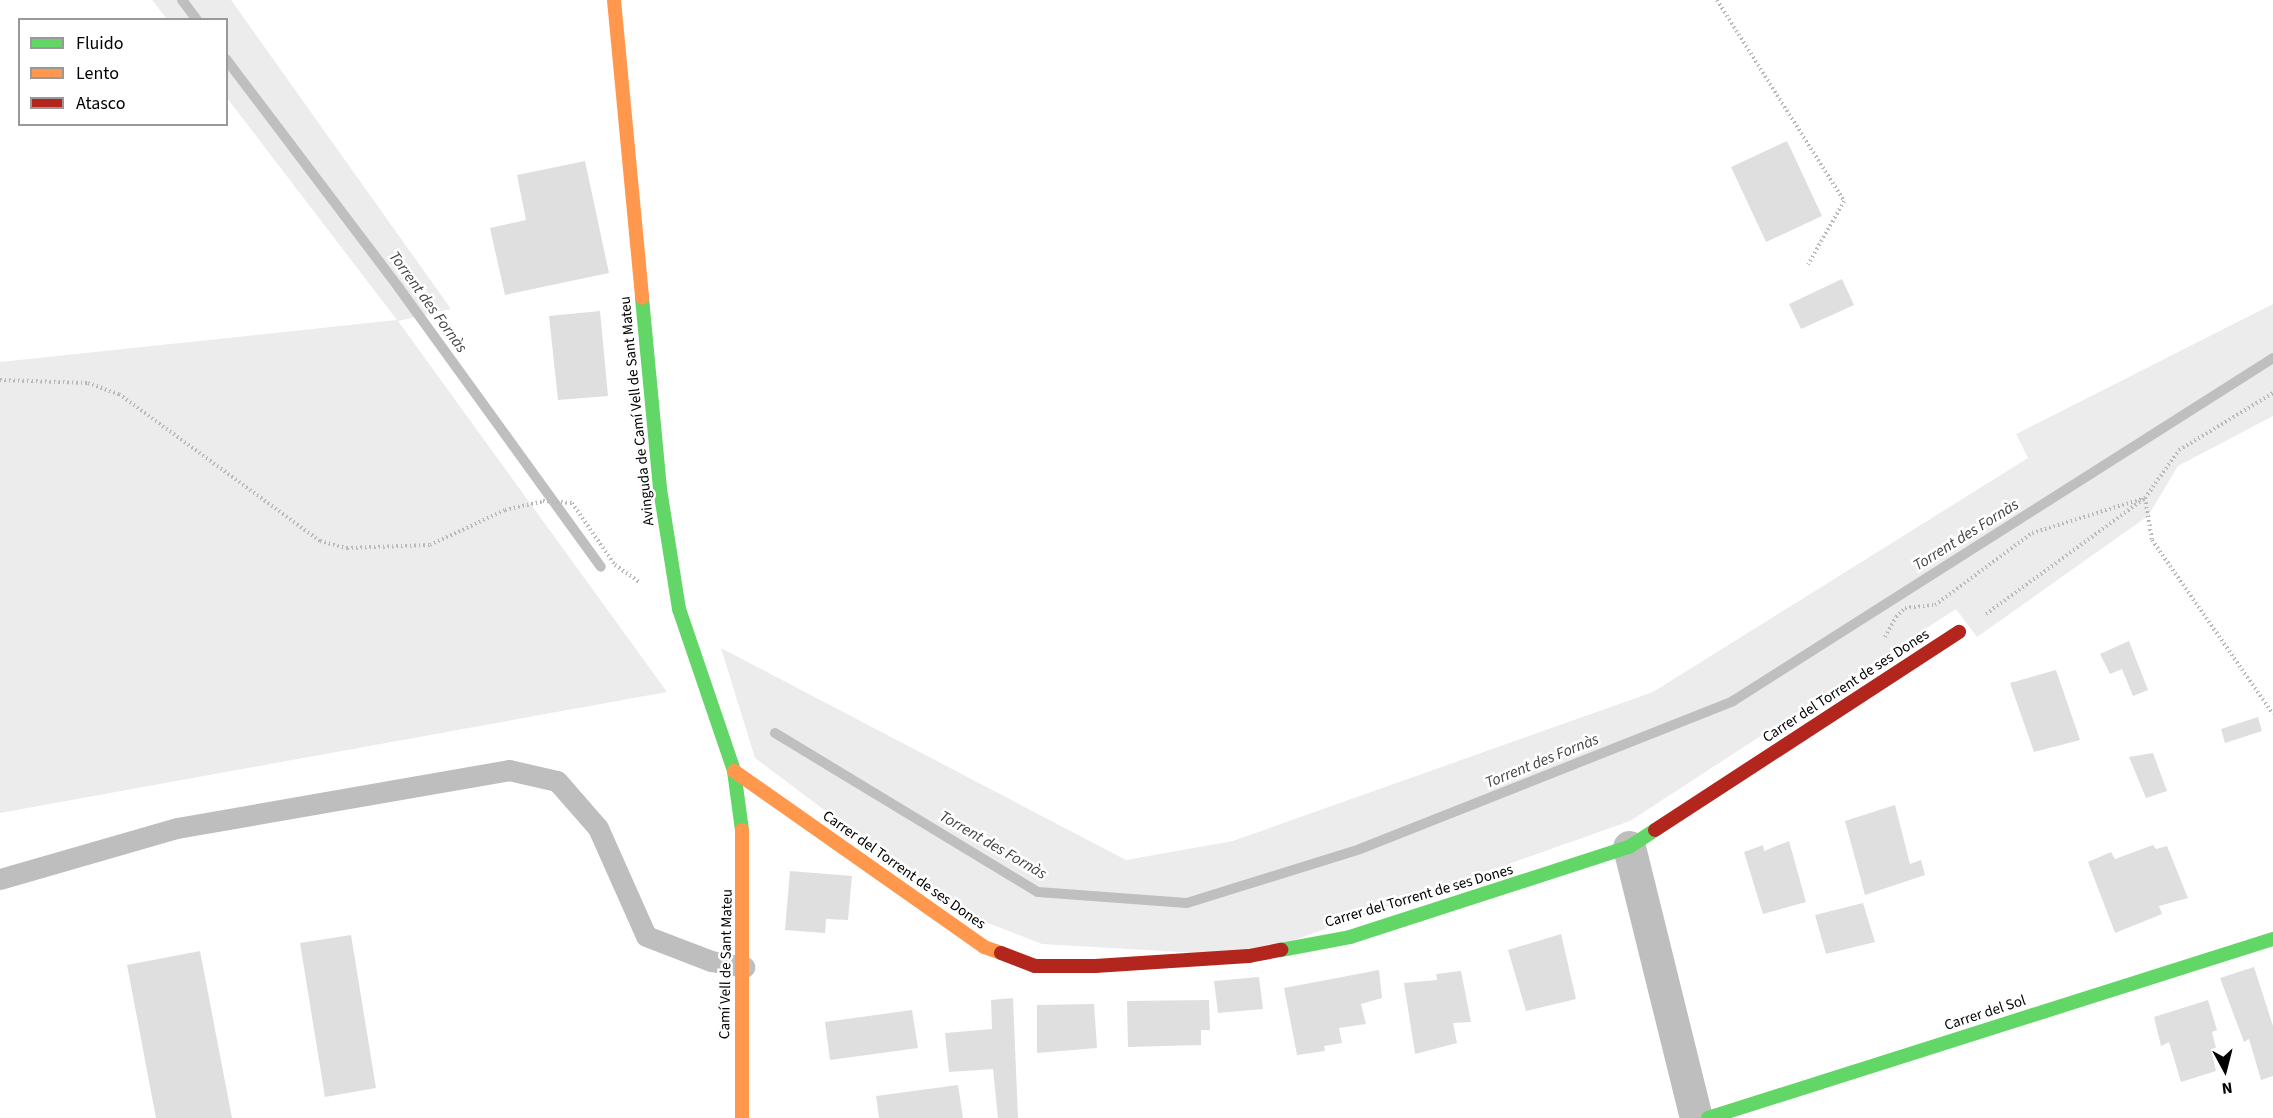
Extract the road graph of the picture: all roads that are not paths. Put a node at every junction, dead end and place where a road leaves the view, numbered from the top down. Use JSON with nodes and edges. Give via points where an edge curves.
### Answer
{"nodes":[{"id":1,"x":614,"y":0,"type":"edge"},
{"id":2,"x":1959,"y":632,"type":"road end"},
{"id":3,"x":734,"y":771,"type":"junction"},
{"id":4,"x":740,"y":810,"type":"joint"},
{"id":5,"x":1629,"y":847,"type":"junction"},
{"id":6,"x":0,"y":879,"type":"edge"},
{"id":7,"x":2273,"y":939,"type":"edge"},
{"id":8,"x":744,"y":967,"type":"junction"},
{"id":9,"x":742,"y":1118,"type":"edge"},
{"id":10,"x":1696,"y":1118,"type":"edge"},
{"id":11,"x":1708,"y":1118,"type":"edge"}],
"edges":[{"from":1,"to":3,"type":"street","name":"Avinguda de Camí Vell de Sant Mateu","via":[[660,489],[679,609]]},
{"from":2,"to":5,"type":"street","name":"Carrer del Torrent de ses Dones"},
{"from":3,"to":4,"type":"street","name":"Avinguda de Camí Vell de Sant Mateu"},
{"from":3,"to":5,"type":"street","name":"Carrer del Torrent de ses Dones","via":[[984,947],[1035,966],[1249,956],[1350,937]]},
{"from":4,"to":8,"type":"street","name":"Camí Vell de Sant Mateu","via":[[744,845]]},
{"from":5,"to":10,"type":"street"},
{"from":6,"to":8,"type":"lane","via":[[177,828],[508,770],[557,781],[598,828],[646,936],[711,961]]},
{"from":7,"to":11,"type":"street","name":"Carrer del Sol"},
{"from":8,"to":9,"type":"street","name":"Camí Vell de Sant Mateu"}]}
